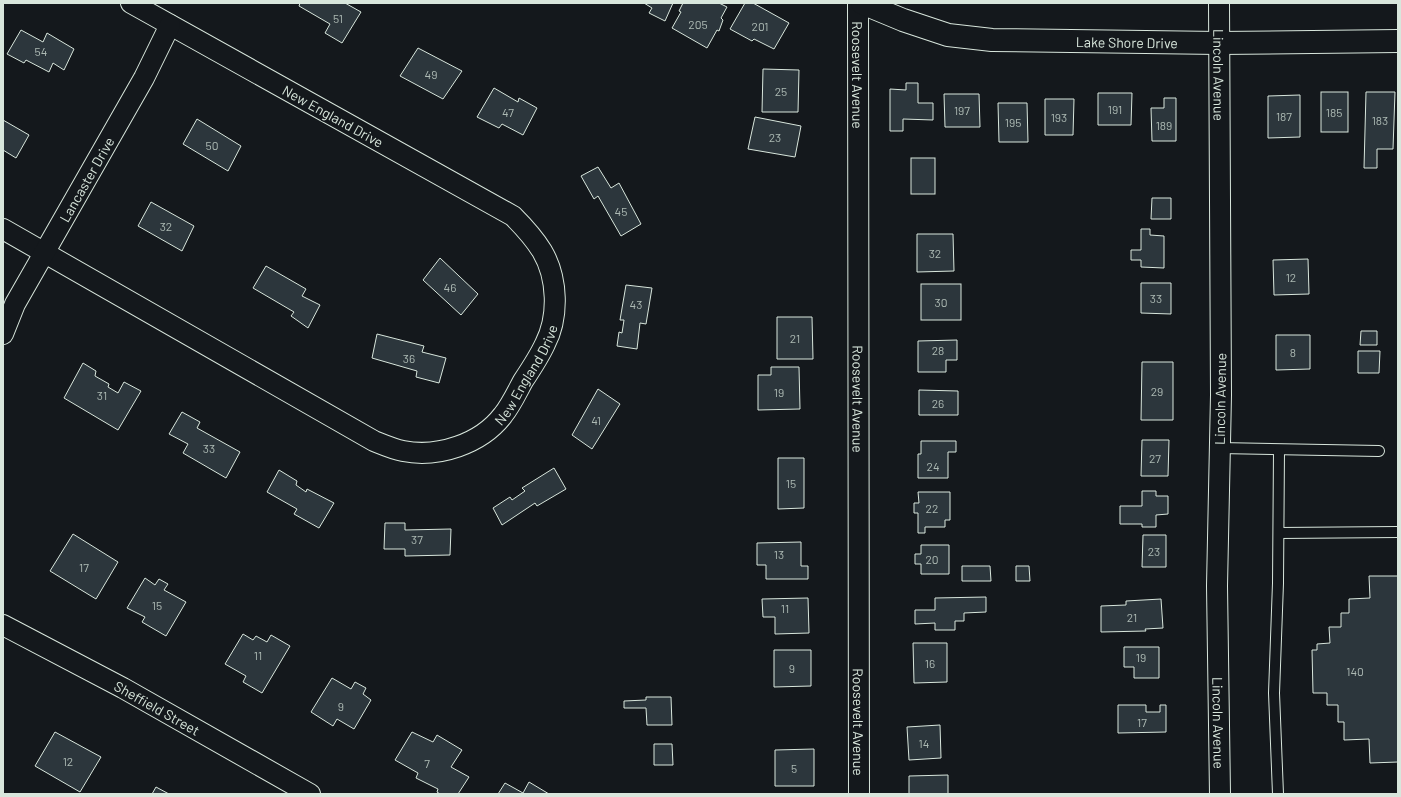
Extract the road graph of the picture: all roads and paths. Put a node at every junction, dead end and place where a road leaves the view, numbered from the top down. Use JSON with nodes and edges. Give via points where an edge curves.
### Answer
{"nodes":[{"id":1,"x":131,"y":3,"type":"edge"},
{"id":2,"x":858,"y":3,"type":"edge"},
{"id":3,"x":862,"y":3,"type":"edge"},
{"id":4,"x":1218,"y":3,"type":"edge"},
{"id":5,"x":170,"y":25,"type":"junction"},
{"id":6,"x":1398,"y":41,"type":"edge"},
{"id":7,"x":1219,"y":43,"type":"junction"},
{"id":8,"x":3,"y":229,"type":"edge"},
{"id":9,"x":44,"y":253,"type":"junction"},
{"id":10,"x":3,"y":334,"type":"edge"},
{"id":11,"x":1219,"y":448,"type":"junction"},
{"id":12,"x":1279,"y":450,"type":"junction"},
{"id":13,"x":1379,"y":451,"type":"dead end"},
{"id":14,"x":1398,"y":532,"type":"edge"},
{"id":15,"x":1278,"y":533,"type":"junction"},
{"id":16,"x":3,"y":625,"type":"edge"},
{"id":17,"x":310,"y":794,"type":"edge"},
{"id":18,"x":858,"y":794,"type":"edge"},
{"id":19,"x":1220,"y":794,"type":"edge"},
{"id":20,"x":1278,"y":794,"type":"edge"}],
"edges":[{"from":1,"to":5,"type":"street","name":"New England Drive"},
{"from":2,"to":18,"type":"street","name":"Roosevelt Avenue"},
{"from":3,"to":7,"type":"street","name":"Lake Shore Drive","via":[[948,35],[992,40]]},
{"from":4,"to":7,"type":"street","name":"Lincoln Avenue"},
{"from":5,"to":9,"type":"street","name":"Lancaster Drive","via":[[144,78]]},
{"from":5,"to":9,"type":"street","name":"New England Drive","via":[[513,216],[529,232],[542,252],[552,281],[554,312],[552,327],[545,344],[503,414],[492,426],[467,442],[437,452],[403,451],[374,440]]},
{"from":6,"to":7,"type":"street","name":"Lake Shore Drive"},
{"from":7,"to":11,"type":"street","name":"Lincoln Avenue"},
{"from":8,"to":9,"type":"street","name":"New England Drive"},
{"from":9,"to":10,"type":"street","name":"Lancaster Drive","via":[[15,304]]},
{"from":11,"to":12,"type":"lane"},
{"from":11,"to":19,"type":"street","name":"Lincoln Avenue","via":[[1217,586]]},
{"from":12,"to":13,"type":"lane"},
{"from":12,"to":15,"type":"lane"},
{"from":14,"to":15,"type":"lane"},
{"from":15,"to":20,"type":"lane","via":[[1274,693]]},
{"from":16,"to":17,"type":"street","name":"Sheffield Street","via":[[123,688]]}]}
